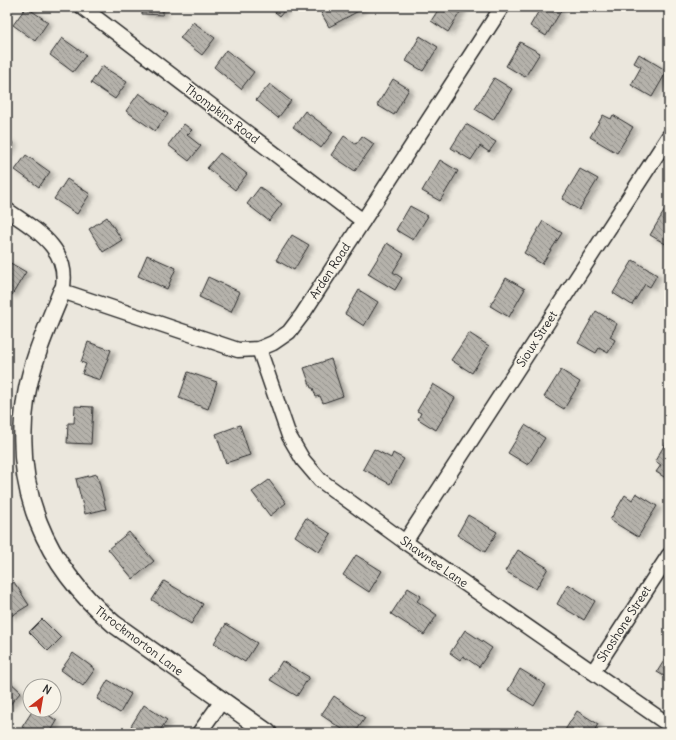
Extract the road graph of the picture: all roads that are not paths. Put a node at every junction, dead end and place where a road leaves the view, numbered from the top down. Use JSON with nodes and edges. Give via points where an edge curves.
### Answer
{"nodes":[{"id":1,"x":82,"y":7,"type":"edge"},
{"id":2,"x":502,"y":7,"type":"edge"},
{"id":3,"x":669,"y":136,"type":"edge"},
{"id":4,"x":7,"y":210,"type":"edge"},
{"id":5,"x":363,"y":221,"type":"junction"},
{"id":6,"x":62,"y":291,"type":"junction"},
{"id":7,"x":259,"y":349,"type":"junction"},
{"id":8,"x":406,"y":542,"type":"junction"},
{"id":9,"x":669,"y":555,"type":"edge"},
{"id":10,"x":592,"y":672,"type":"junction"},
{"id":11,"x":222,"y":701,"type":"junction"},
{"id":12,"x":669,"y":725,"type":"edge"},
{"id":13,"x":199,"y":733,"type":"edge"},
{"id":14,"x":268,"y":733,"type":"edge"}],
"edges":[{"from":1,"to":5,"type":"street","name":"Thompkins Road"},
{"from":2,"to":5,"type":"street","name":"Arden Road"},
{"from":3,"to":8,"type":"street","name":"Sioux Street"},
{"from":4,"to":6,"type":"street","via":[[34,228],[58,253],[65,280]]},
{"from":5,"to":7,"type":"street","name":"Arden Road","via":[[289,332]]},
{"from":6,"to":7,"type":"street","name":"Arden Road","via":[[212,343],[238,350]]},
{"from":6,"to":11,"type":"street","name":"Throckmorton Lane","via":[[35,361],[23,421],[26,474],[38,526],[63,569],[94,607]]},
{"from":7,"to":8,"type":"street","name":"Shawnee Lane","via":[[289,436],[303,460],[326,484]]},
{"from":8,"to":10,"type":"street","name":"Shawnee Lane"},
{"from":9,"to":10,"type":"street","name":"Shoshone Street"},
{"from":10,"to":12,"type":"street","name":"Shawnee Lane"},
{"from":11,"to":13,"type":"street"},
{"from":11,"to":14,"type":"street","name":"Throckmorton Lane"}]}
